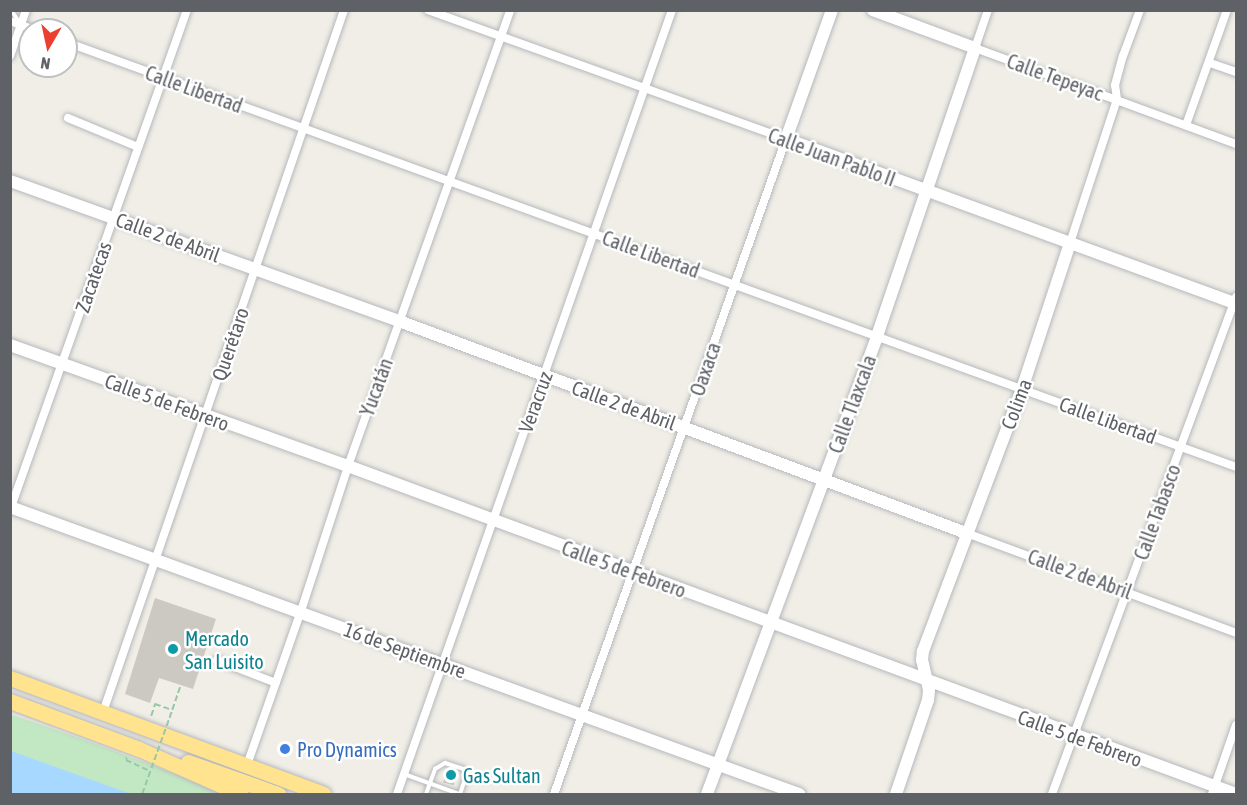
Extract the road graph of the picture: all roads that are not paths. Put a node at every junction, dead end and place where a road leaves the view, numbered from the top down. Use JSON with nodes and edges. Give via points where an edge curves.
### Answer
{"nodes":[{"id":1,"x":187,"y":10,"type":"edge"},
{"id":2,"x":344,"y":10,"type":"edge"},
{"id":3,"x":428,"y":10,"type":"edge"},
{"id":4,"x":510,"y":10,"type":"edge"},
{"id":5,"x":672,"y":10,"type":"edge"},
{"id":6,"x":832,"y":10,"type":"edge"},
{"id":7,"x":873,"y":10,"type":"edge"},
{"id":8,"x":988,"y":10,"type":"edge"},
{"id":9,"x":1140,"y":10,"type":"edge"},
{"id":10,"x":1227,"y":10,"type":"edge"},
{"id":11,"x":18,"y":33,"type":"edge"},
{"id":12,"x":501,"y":37,"type":"junction"},
{"id":13,"x":78,"y":46,"type":"edge"},
{"id":14,"x":975,"y":48,"type":"junction"},
{"id":15,"x":10,"y":56,"type":"edge"},
{"id":16,"x":1209,"y":63,"type":"junction"},
{"id":17,"x":1236,"y":72,"type":"edge"},
{"id":18,"x":162,"y":78,"type":"junction"},
{"id":19,"x":646,"y":89,"type":"junction"},
{"id":20,"x":1117,"y":99,"type":"junction"},
{"id":21,"x":68,"y":118,"type":"dead end"},
{"id":22,"x":1186,"y":125,"type":"junction"},
{"id":23,"x":304,"y":128,"type":"junction"},
{"id":24,"x":786,"y":140,"type":"junction"},
{"id":25,"x":1236,"y":144,"type":"edge"},
{"id":26,"x":138,"y":147,"type":"junction"},
{"id":27,"x":450,"y":179,"type":"junction"},
{"id":28,"x":10,"y":181,"type":"edge"},
{"id":29,"x":925,"y":190,"type":"junction"},
{"id":30,"x":114,"y":218,"type":"junction"},
{"id":31,"x":595,"y":233,"type":"junction"},
{"id":32,"x":1070,"y":243,"type":"junction"},
{"id":33,"x":256,"y":269,"type":"junction"},
{"id":34,"x":735,"y":284,"type":"junction"},
{"id":35,"x":1236,"y":301,"type":"edge"},
{"id":36,"x":399,"y":321,"type":"junction"},
{"id":37,"x":877,"y":336,"type":"junction"},
{"id":38,"x":10,"y":345,"type":"edge"},
{"id":39,"x":63,"y":364,"type":"junction"},
{"id":40,"x":544,"y":376,"type":"junction"},
{"id":41,"x":1022,"y":389,"type":"junction"},
{"id":42,"x":205,"y":416,"type":"junction"},
{"id":43,"x":685,"y":427,"type":"junction"},
{"id":44,"x":1181,"y":447,"type":"junction"},
{"id":45,"x":348,"y":466,"type":"junction"},
{"id":46,"x":1236,"y":466,"type":"edge"},
{"id":47,"x":823,"y":480,"type":"junction"},
{"id":48,"x":11,"y":508,"type":"edge"},
{"id":49,"x":492,"y":520,"type":"junction"},
{"id":50,"x":966,"y":533,"type":"junction"},
{"id":51,"x":156,"y":559,"type":"junction"},
{"id":52,"x":631,"y":572,"type":"junction"},
{"id":53,"x":1128,"y":591,"type":"junction"},
{"id":54,"x":301,"y":611,"type":"junction"},
{"id":55,"x":771,"y":621,"type":"junction"},
{"id":56,"x":1236,"y":633,"type":"edge"},
{"id":57,"x":217,"y":660,"type":"dead end"},
{"id":58,"x":441,"y":665,"type":"junction"},
{"id":59,"x":10,"y":678,"type":"edge"},
{"id":60,"x":927,"y":681,"type":"junction"},
{"id":61,"x":276,"y":683,"type":"junction"},
{"id":62,"x":10,"y":701,"type":"edge"},
{"id":63,"x":103,"y":712,"type":"junction"},
{"id":64,"x":583,"y":715,"type":"junction"},
{"id":65,"x":1236,"y":725,"type":"edge"},
{"id":66,"x":1073,"y":736,"type":"junction"},
{"id":67,"x":247,"y":765,"type":"junction"},
{"id":68,"x":717,"y":765,"type":"junction"},
{"id":69,"x":404,"y":774,"type":"junction"},
{"id":70,"x":430,"y":785,"type":"junction"},
{"id":71,"x":243,"y":788,"type":"edge"},
{"id":72,"x":1213,"y":790,"type":"edge"},
{"id":73,"x":1236,"y":794,"type":"edge"},
{"id":74,"x":278,"y":795,"type":"edge"},
{"id":75,"x":323,"y":795,"type":"edge"},
{"id":76,"x":397,"y":795,"type":"edge"},
{"id":77,"x":426,"y":795,"type":"edge"},
{"id":78,"x":459,"y":795,"type":"edge"},
{"id":79,"x":554,"y":795,"type":"edge"},
{"id":80,"x":707,"y":795,"type":"edge"},
{"id":81,"x":799,"y":795,"type":"edge"},
{"id":82,"x":896,"y":795,"type":"edge"},
{"id":83,"x":1052,"y":795,"type":"edge"}],
"edges":[{"from":1,"to":18,"type":"street","name":"Zacatecas"},
{"from":2,"to":23,"type":"street","name":"Querétaro"},
{"from":3,"to":12,"type":"street","name":"Calle Juan Pablo II"},
{"from":4,"to":12,"type":"street","name":"Yucatán"},
{"from":5,"to":19,"type":"street","name":"Veracruz"},
{"from":6,"to":24,"type":"street","name":"Oaxaca"},
{"from":7,"to":14,"type":"street","name":"Calle Tepeyac"},
{"from":8,"to":14,"type":"street","name":"Calle Tlaxcala"},
{"from":9,"to":20,"type":"street","name":"Colima","via":[[1117,76]]},
{"from":10,"to":16,"type":"street"},
{"from":11,"to":15,"type":"street"},
{"from":12,"to":19,"type":"street","name":"Calle Juan Pablo II"},
{"from":12,"to":27,"type":"street","name":"Yucatán"},
{"from":13,"to":18,"type":"street","name":"Calle Libertad"},
{"from":14,"to":20,"type":"street","name":"Calle Tepeyac"},
{"from":14,"to":29,"type":"street","name":"Calle Tlaxcala"},
{"from":16,"to":17,"type":"street"},
{"from":16,"to":22,"type":"street"},
{"from":18,"to":23,"type":"street","name":"Calle Libertad"},
{"from":18,"to":26,"type":"street","name":"Zacatecas"},
{"from":19,"to":24,"type":"street","name":"Calle Juan Pablo II"},
{"from":19,"to":31,"type":"street","name":"Veracruz"},
{"from":20,"to":22,"type":"street","name":"Calle Tepeyac"},
{"from":20,"to":32,"type":"street","name":"Colima"},
{"from":21,"to":26,"type":"street"},
{"from":22,"to":25,"type":"street","name":"Calle Tepeyac"},
{"from":23,"to":27,"type":"street","name":"Calle Libertad"},
{"from":23,"to":33,"type":"street","name":"Querétaro"},
{"from":24,"to":29,"type":"street","name":"Calle Juan Pablo II"},
{"from":24,"to":34,"type":"street","name":"Oaxaca"},
{"from":26,"to":30,"type":"street","name":"Zacatecas"},
{"from":27,"to":31,"type":"street","name":"Calle Libertad"},
{"from":27,"to":36,"type":"street","name":"Yucatán"},
{"from":28,"to":30,"type":"street","name":"Calle 2 de Abril"},
{"from":29,"to":32,"type":"street","name":"Calle Juan Pablo II"},
{"from":29,"to":37,"type":"street","name":"Calle Tlaxcala"},
{"from":30,"to":33,"type":"street","name":"Calle 2 de Abril"},
{"from":30,"to":39,"type":"street","name":"Zacatecas"},
{"from":31,"to":34,"type":"street","name":"Calle Libertad"},
{"from":31,"to":40,"type":"street","name":"Veracruz"},
{"from":32,"to":35,"type":"street","name":"Calle Juan Pablo II"},
{"from":32,"to":41,"type":"street","name":"Colima"},
{"from":33,"to":36,"type":"street","name":"Calle 2 de Abril"},
{"from":33,"to":42,"type":"street","name":"Querétaro"},
{"from":34,"to":37,"type":"street","name":"Calle Libertad"},
{"from":34,"to":43,"type":"street","name":"Oaxaca"},
{"from":35,"to":44,"type":"street","name":"Calle Tabasco"},
{"from":36,"to":40,"type":"street","name":"Calle 2 de Abril"},
{"from":36,"to":45,"type":"street","name":"Yucatán"},
{"from":37,"to":41,"type":"street","name":"Calle Libertad"},
{"from":37,"to":47,"type":"street","name":"Calle Tlaxcala"},
{"from":38,"to":39,"type":"street","name":"Calle 5 de Febrero"},
{"from":39,"to":42,"type":"street","name":"Calle 5 de Febrero"},
{"from":39,"to":48,"type":"street","name":"Zacatecas"},
{"from":40,"to":43,"type":"street","name":"Calle 2 de Abril"},
{"from":40,"to":49,"type":"street","name":"Veracruz"},
{"from":41,"to":44,"type":"street","name":"Calle Libertad"},
{"from":41,"to":50,"type":"street","name":"Colima"},
{"from":42,"to":45,"type":"street","name":"Calle 5 de Febrero"},
{"from":42,"to":51,"type":"street","name":"Querétaro"},
{"from":43,"to":47,"type":"street","name":"Calle 2 de Abril"},
{"from":43,"to":52,"type":"street","name":"Oaxaca"},
{"from":44,"to":46,"type":"street","name":"Calle Libertad"},
{"from":44,"to":53,"type":"street","name":"Calle Tabasco"},
{"from":45,"to":49,"type":"street","name":"Calle 5 de Febrero"},
{"from":45,"to":54,"type":"street","name":"Yucatán"},
{"from":47,"to":50,"type":"street","name":"Calle 2 de Abril"},
{"from":47,"to":55,"type":"street","name":"Calle Tlaxcala"},
{"from":48,"to":51,"type":"street","name":"16 de Septiembre"},
{"from":49,"to":52,"type":"street","name":"Calle 5 de Febrero"},
{"from":49,"to":58,"type":"street","name":"Veracruz"},
{"from":50,"to":53,"type":"street","name":"Calle 2 de Abril"},
{"from":50,"to":60,"type":"street","name":"Colima","via":[[923,651]]},
{"from":51,"to":54,"type":"street","name":"16 de Septiembre"},
{"from":51,"to":63,"type":"street","name":"Querétaro"},
{"from":52,"to":55,"type":"street","name":"Calle 5 de Febrero"},
{"from":52,"to":64,"type":"street","name":"Oaxaca"},
{"from":53,"to":56,"type":"street","name":"Calle 2 de Abril"},
{"from":53,"to":66,"type":"street","name":"Calle Tabasco"},
{"from":54,"to":58,"type":"street","name":"16 de Septiembre"},
{"from":54,"to":61,"type":"street","name":"Yucatán"},
{"from":55,"to":60,"type":"street","name":"Calle 5 de Febrero"},
{"from":55,"to":68,"type":"street","name":"Calle Tlaxcala"},
{"from":57,"to":61,"type":"street"},
{"from":58,"to":64,"type":"street","name":"16 de Septiembre"},
{"from":58,"to":69,"type":"street","name":"Veracruz"},
{"from":59,"to":63,"type":"highway"},
{"from":60,"to":66,"type":"street","name":"Calle 5 de Febrero"},
{"from":60,"to":82,"type":"street","name":"Colima","via":[[928,700]]},
{"from":61,"to":67,"type":"street","name":"Yucatán"},
{"from":62,"to":71,"type":"highway"},
{"from":63,"to":67,"type":"highway"},
{"from":64,"to":68,"type":"street","name":"16 de Septiembre"},
{"from":64,"to":79,"type":"street","name":"Oaxaca"},
{"from":65,"to":72,"type":"street"},
{"from":66,"to":72,"type":"street","name":"Calle 5 de Febrero"},
{"from":66,"to":83,"type":"street","name":"Calle Tabasco"},
{"from":67,"to":75,"type":"highway"},
{"from":68,"to":80,"type":"street","name":"Calle Tlaxcala"},
{"from":68,"to":81,"type":"street","name":"16 de Septiembre"},
{"from":69,"to":70,"type":"lane"},
{"from":69,"to":76,"type":"street","name":"Veracruz"},
{"from":70,"to":77,"type":"lane"},
{"from":70,"to":78,"type":"lane"},
{"from":70,"to":78,"type":"lane","via":[[441,764],[462,767],[466,776]]},
{"from":71,"to":74,"type":"highway"},
{"from":72,"to":73,"type":"street","name":"Calle 5 de Febrero"}]}
